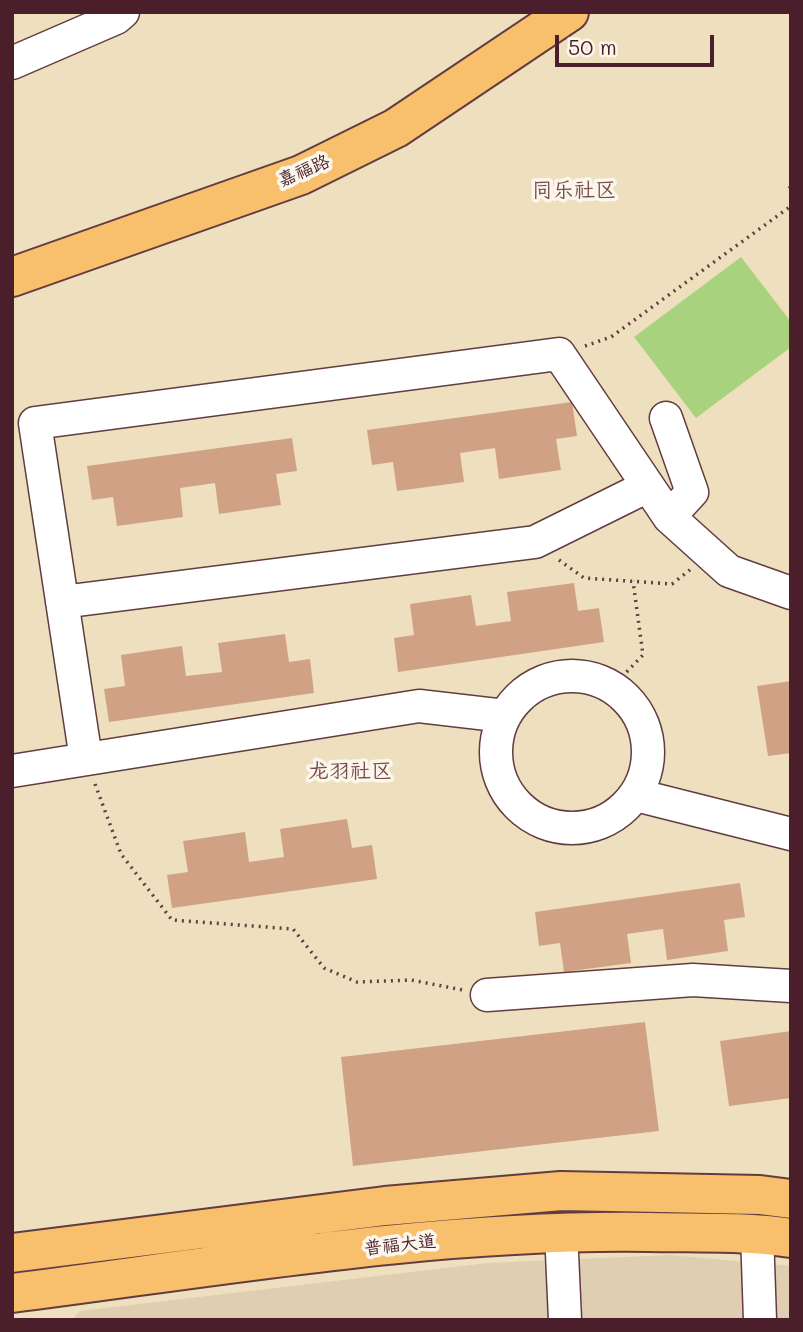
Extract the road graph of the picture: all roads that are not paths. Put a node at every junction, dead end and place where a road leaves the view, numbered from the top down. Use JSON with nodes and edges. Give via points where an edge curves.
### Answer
{"nodes":[{"id":1,"x":123,"y":12,"type":"edge"},
{"id":2,"x":524,"y":12,"type":"edge"},
{"id":3,"x":569,"y":12,"type":"edge"},
{"id":4,"x":12,"y":63,"type":"edge"},
{"id":5,"x":12,"y":252,"type":"edge"},
{"id":6,"x":12,"y":278,"type":"edge"},
{"id":7,"x":666,"y":418,"type":"dead end"},
{"id":8,"x":649,"y":486,"type":"junction"},
{"id":9,"x":669,"y":517,"type":"junction"},
{"id":10,"x":791,"y":593,"type":"edge"},
{"id":11,"x":62,"y":602,"type":"junction"},
{"id":12,"x":505,"y":716,"type":"junction"},
{"id":13,"x":86,"y":759,"type":"junction"},
{"id":14,"x":12,"y":771,"type":"edge"},
{"id":15,"x":636,"y":795,"type":"junction"},
{"id":16,"x":791,"y":834,"type":"edge"},
{"id":17,"x":791,"y":986,"type":"edge"},
{"id":18,"x":487,"y":995,"type":"road end"},
{"id":19,"x":791,"y":1199,"type":"edge"},
{"id":20,"x":561,"y":1231,"type":"junction"},
{"id":21,"x":774,"y":1236,"type":"edge"},
{"id":22,"x":12,"y":1254,"type":"edge"},
{"id":23,"x":12,"y":1293,"type":"edge"},
{"id":24,"x":565,"y":1320,"type":"edge"},
{"id":25,"x":760,"y":1320,"type":"edge"}],
"edges":[{"from":1,"to":4,"type":"street"},
{"from":2,"to":5,"type":"main road","name":"嘉福路","via":[[384,106],[295,150]]},
{"from":3,"to":6,"type":"main road","name":"嘉福路","via":[[396,128],[301,175]]},
{"from":7,"to":9,"type":"street","via":[[692,492]]},
{"from":8,"to":9,"type":"street"},
{"from":8,"to":11,"type":"street","via":[[535,542]]},
{"from":8,"to":11,"type":"street","via":[[559,354],[35,423]]},
{"from":9,"to":10,"type":"street","via":[[729,571]]},
{"from":11,"to":13,"type":"street"},
{"from":12,"to":13,"type":"street","via":[[419,706]]},
{"from":12,"to":15,"type":"street","via":[[497,741],[497,766],[506,790],[522,810],[544,823],[570,828],[595,825],[618,813]]},
{"from":12,"to":15,"type":"street","via":[[520,697],[541,683],[564,676],[589,678],[612,687],[631,703],[644,724],[649,748],[646,772]]},
{"from":13,"to":14,"type":"street"},
{"from":15,"to":16,"type":"street"},
{"from":17,"to":18,"type":"street","via":[[693,980]]},
{"from":19,"to":22,"type":"main road","via":[[561,1191],[386,1206]]},
{"from":20,"to":21,"type":"main road","name":"普福大道"},
{"from":20,"to":23,"type":"main road","name":"普福大道","via":[[393,1244]]},
{"from":20,"to":24,"type":"street"},
{"from":21,"to":25,"type":"street"}]}
